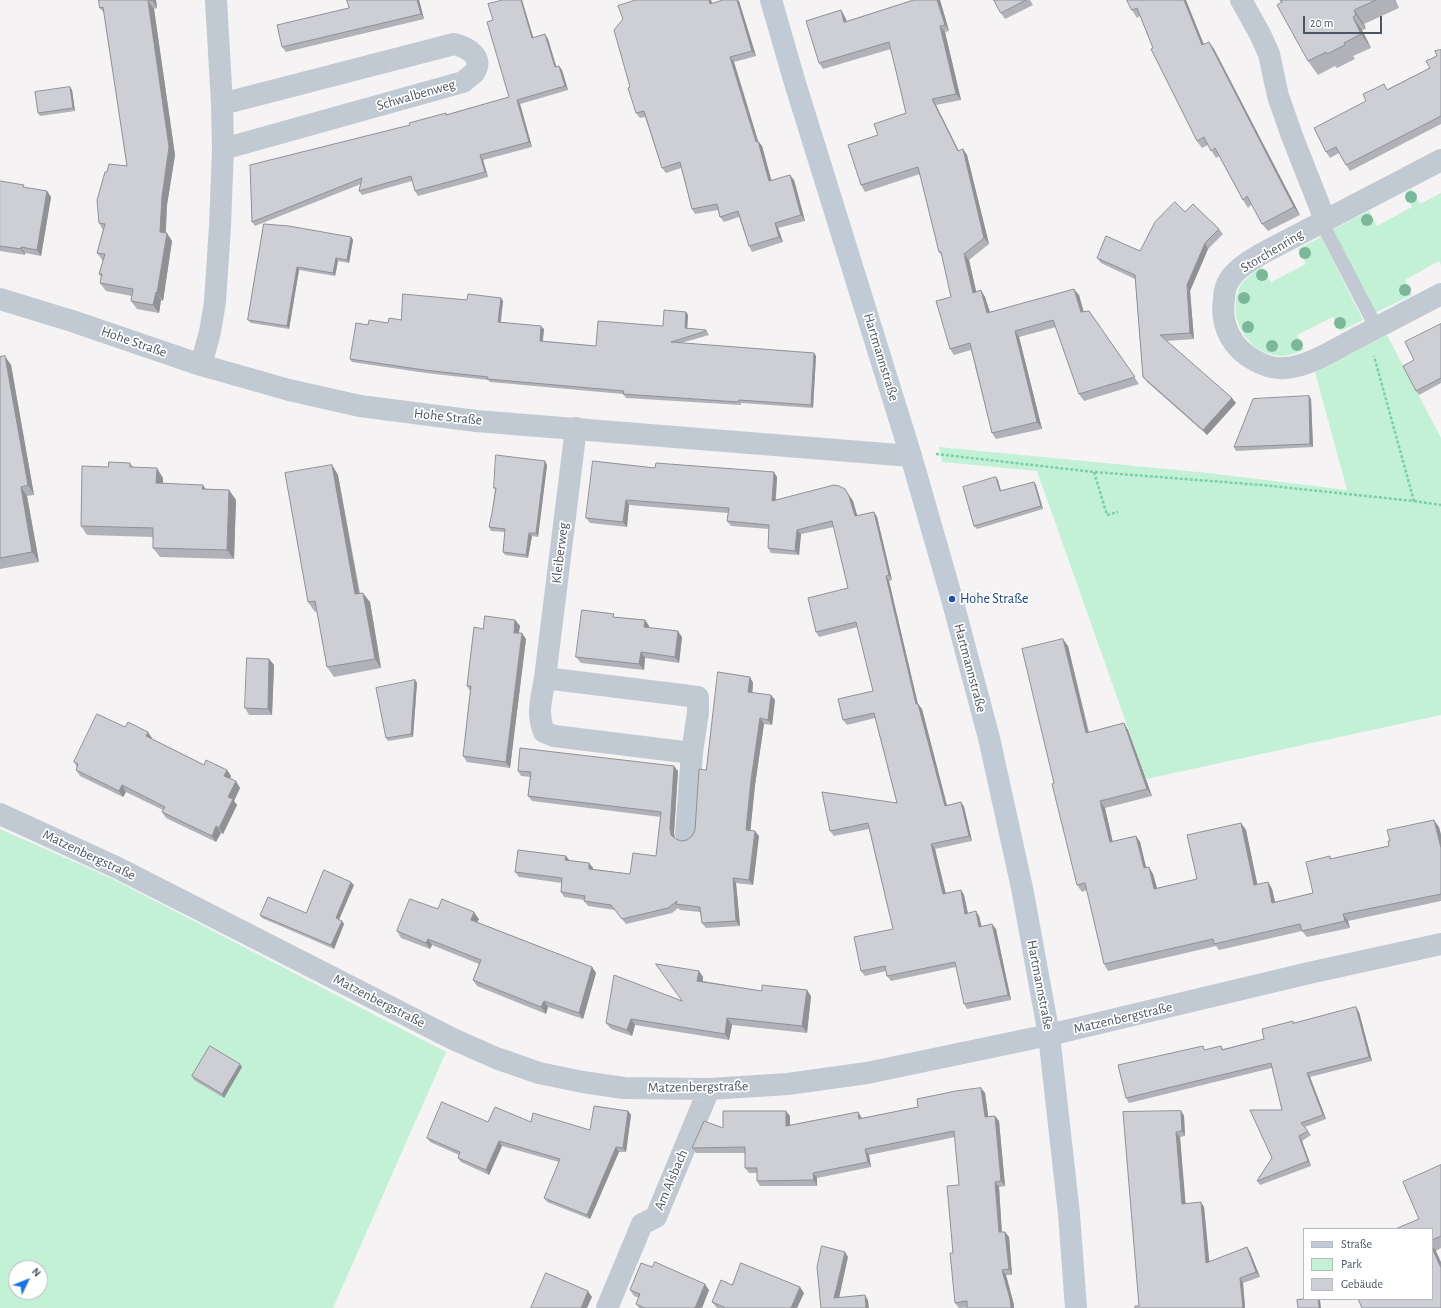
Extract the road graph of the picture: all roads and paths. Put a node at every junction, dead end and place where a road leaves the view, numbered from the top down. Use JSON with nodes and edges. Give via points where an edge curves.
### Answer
{"nodes":[{"id":1,"x":216,"y":0,"type":"edge"},
{"id":2,"x":771,"y":0,"type":"edge"},
{"id":3,"x":1241,"y":0,"type":"edge"},
{"id":4,"x":222,"y":104,"type":"junction"},
{"id":5,"x":223,"y":149,"type":"junction"},
{"id":6,"x":1441,"y":160,"type":"edge"},
{"id":7,"x":1325,"y":220,"type":"junction"},
{"id":8,"x":1441,"y":294,"type":"edge"},
{"id":9,"x":0,"y":299,"type":"edge"},
{"id":10,"x":1372,"y":330,"type":"junction"},
{"id":11,"x":201,"y":365,"type":"junction"},
{"id":12,"x":576,"y":428,"type":"junction"},
{"id":13,"x":911,"y":456,"type":"junction"},
{"id":14,"x":1094,"y":472,"type":"junction"},
{"id":15,"x":1414,"y":501,"type":"junction"},
{"id":16,"x":1441,"y":505,"type":"edge"},
{"id":17,"x":1118,"y":512,"type":"dead end"},
{"id":18,"x":544,"y":678,"type":"junction"},
{"id":19,"x":692,"y":753,"type":"junction"},
{"id":20,"x":0,"y":814,"type":"edge"},
{"id":21,"x":686,"y":834,"type":"dead end"},
{"id":22,"x":1441,"y":944,"type":"edge"},
{"id":23,"x":1049,"y":1035,"type":"junction"},
{"id":24,"x":709,"y":1089,"type":"junction"},
{"id":25,"x":607,"y":1308,"type":"edge"},
{"id":26,"x":1076,"y":1308,"type":"edge"}],
"edges":[{"from":1,"to":4,"type":"street"},
{"from":2,"to":13,"type":"main road","name":"Hartmannstraße"},
{"from":3,"to":7,"type":"street","via":[[1269,54],[1278,96]]},
{"from":4,"to":5,"type":"street"},
{"from":4,"to":5,"type":"street","name":"Schwalbenweg","via":[[454,44],[465,47],[474,54],[477,63],[474,73],[463,82]]},
{"from":5,"to":11,"type":"street","via":[[215,302]]},
{"from":6,"to":7,"type":"street","name":"Storchenring"},
{"from":7,"to":10,"type":"lane","via":[[1326,231]]},
{"from":7,"to":10,"type":"street","name":"Storchenring","via":[[1261,254],[1238,270],[1227,284],[1222,308],[1228,334],[1244,354],[1259,363],[1276,368],[1295,367],[1310,362]]},
{"from":8,"to":10,"type":"street","name":"Storchenring"},
{"from":9,"to":11,"type":"street","name":"Hohe Straße"},
{"from":10,"to":15,"type":"path"},
{"from":11,"to":12,"type":"street","name":"Hohe Straße","via":[[289,390],[360,406],[476,421]]},
{"from":12,"to":13,"type":"street","name":"Hohe Straße"},
{"from":12,"to":18,"type":"street","name":"Kleiberweg"},
{"from":13,"to":14,"type":"path","via":[[941,453]]},
{"from":13,"to":23,"type":"main road","name":"Hartmannstraße","via":[[989,738],[1022,888]]},
{"from":14,"to":15,"type":"path","via":[[1262,485]]},
{"from":14,"to":17,"type":"path","via":[[1107,515]]},
{"from":15,"to":16,"type":"path"},
{"from":18,"to":19,"type":"street","name":"Kleiberweg","via":[[539,711],[544,732],[567,738]]},
{"from":18,"to":19,"type":"street","via":[[698,697]]},
{"from":19,"to":21,"type":"street"},
{"from":20,"to":24,"type":"street","name":"Matzenbergstraße","via":[[118,868],[369,997],[496,1058],[539,1073],[624,1088]]},
{"from":22,"to":23,"type":"street","name":"Matzenbergstraße"},
{"from":23,"to":24,"type":"street","name":"Matzenbergstraße","via":[[867,1073],[788,1084]]},
{"from":23,"to":26,"type":"main road","name":"Hartmannstraße","via":[[1069,1214]]},
{"from":24,"to":25,"type":"street","name":"Am Alsbach","via":[[656,1217],[642,1224]]}]}
